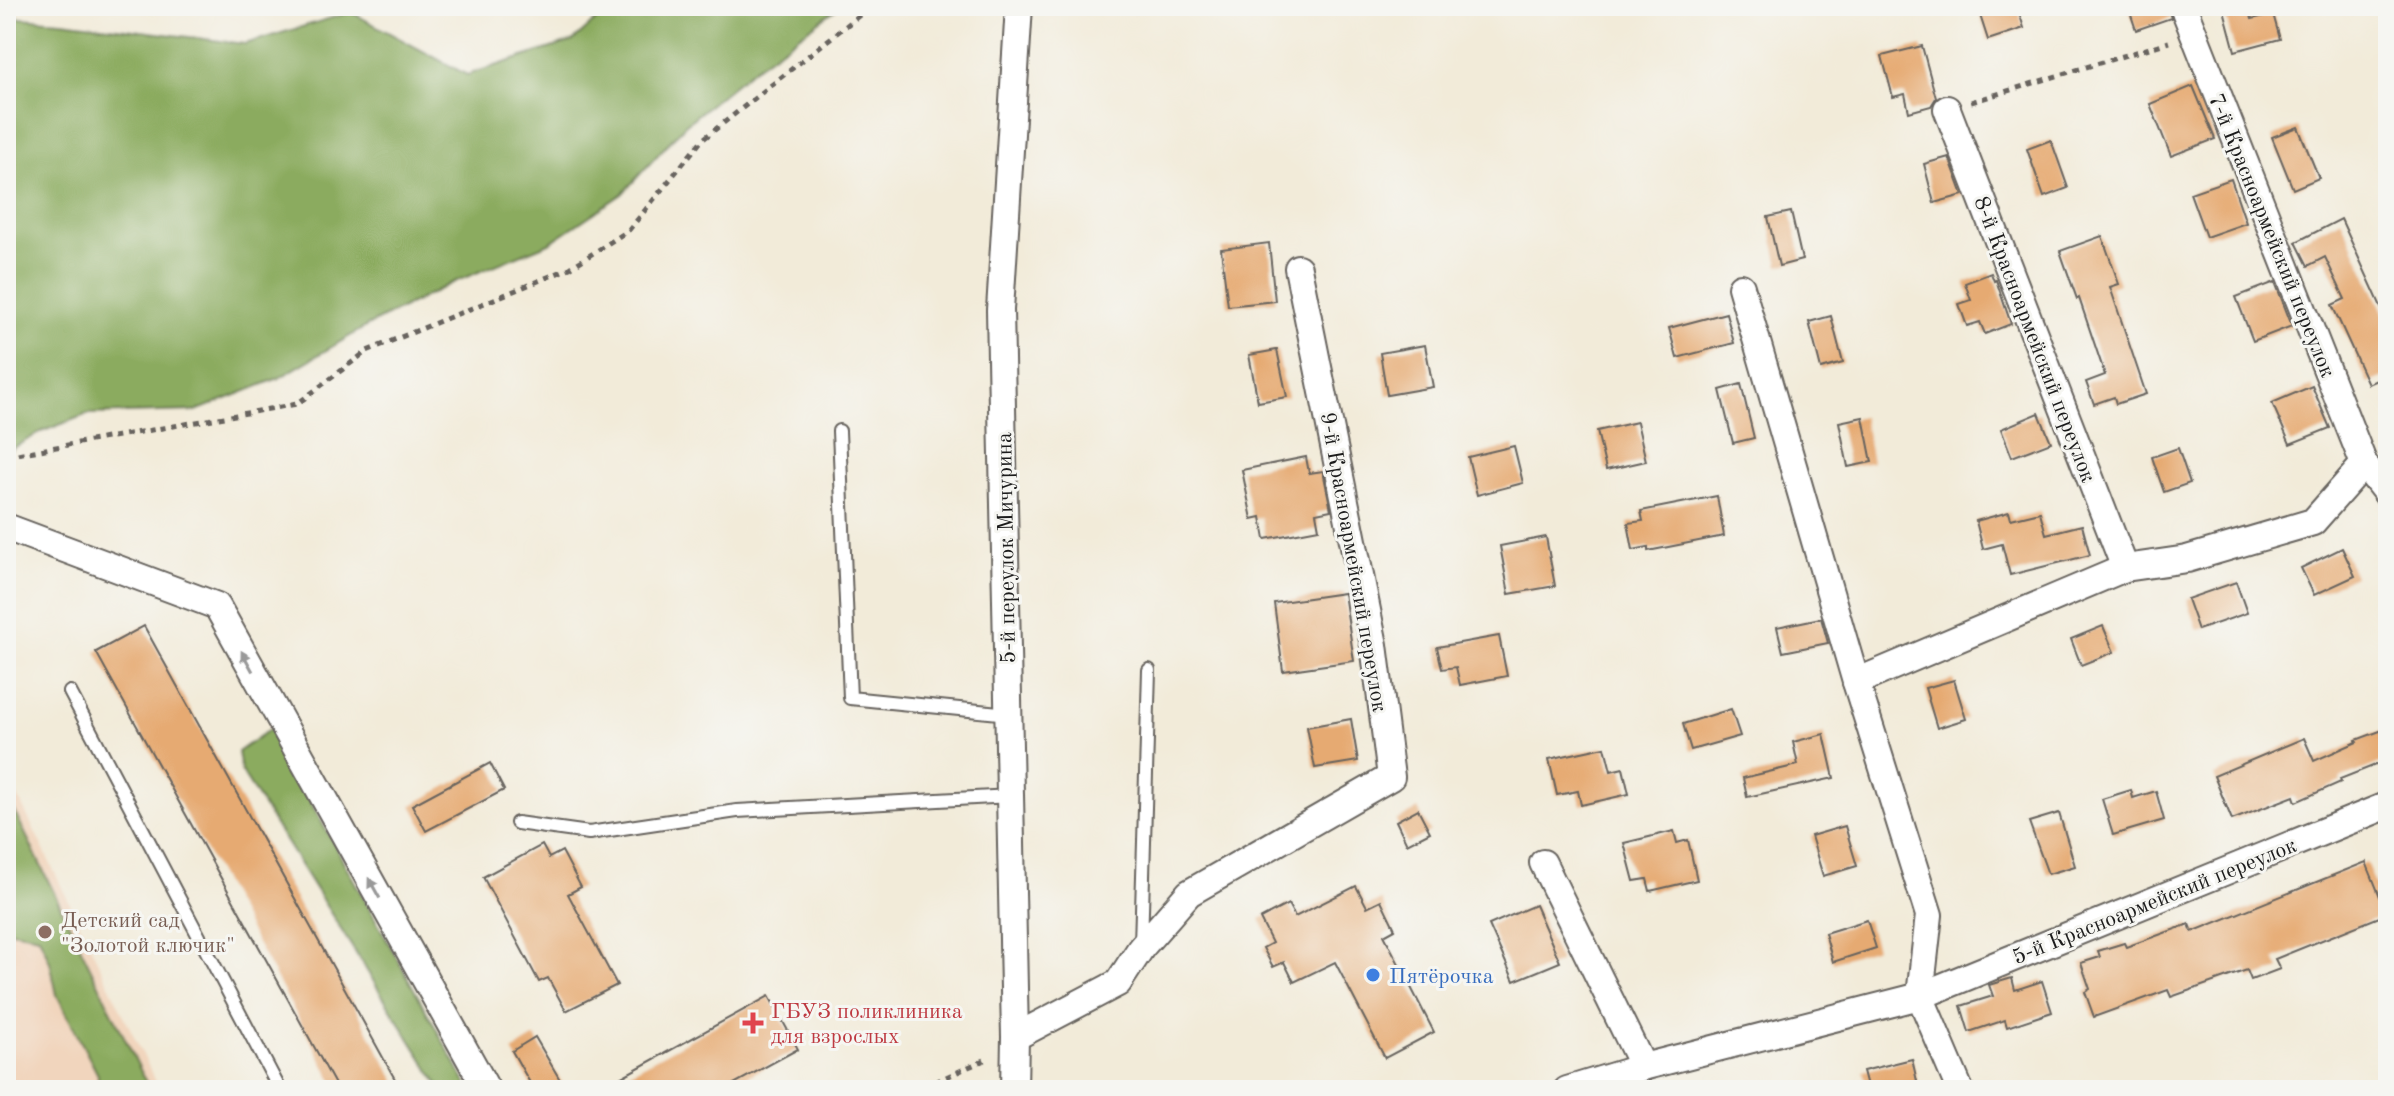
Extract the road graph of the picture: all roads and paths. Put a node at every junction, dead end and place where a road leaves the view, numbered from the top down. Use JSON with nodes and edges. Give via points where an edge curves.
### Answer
{"nodes":[{"id":1,"x":871,"y":6,"type":"edge"},
{"id":2,"x":1019,"y":6,"type":"edge"},
{"id":3,"x":2183,"y":6,"type":"edge"},
{"id":4,"x":2193,"y":35,"type":"junction"},
{"id":5,"x":1947,"y":109,"type":"joint"},
{"id":6,"x":1298,"y":268,"type":"dead end"},
{"id":7,"x":1741,"y":287,"type":"dead end"},
{"id":8,"x":839,"y":431,"type":"dead end"},
{"id":9,"x":6,"y":456,"type":"edge"},
{"id":10,"x":2364,"y":464,"type":"junction"},
{"id":11,"x":2388,"y":495,"type":"edge"},
{"id":12,"x":6,"y":527,"type":"edge"},
{"id":13,"x":2125,"y":568,"type":"junction"},
{"id":14,"x":1149,"y":670,"type":"dead end"},
{"id":15,"x":1856,"y":682,"type":"junction"},
{"id":16,"x":70,"y":692,"type":"dead end"},
{"id":17,"x":1009,"y":714,"type":"junction"},
{"id":18,"x":1011,"y":796,"type":"junction"},
{"id":19,"x":2388,"y":805,"type":"edge"},
{"id":20,"x":517,"y":823,"type":"dead end"},
{"id":21,"x":1543,"y":863,"type":"dead end"},
{"id":22,"x":1141,"y":948,"type":"junction"},
{"id":23,"x":1920,"y":996,"type":"junction"},
{"id":24,"x":1015,"y":1037,"type":"junction"},
{"id":25,"x":1643,"y":1067,"type":"junction"},
{"id":26,"x":1581,"y":1088,"type":"edge"},
{"id":27,"x":280,"y":1090,"type":"edge"},
{"id":28,"x":487,"y":1090,"type":"edge"},
{"id":29,"x":900,"y":1090,"type":"edge"},
{"id":30,"x":1014,"y":1090,"type":"edge"},
{"id":31,"x":1960,"y":1090,"type":"edge"}],
"edges":[{"from":1,"to":9,"type":"path","via":[[702,140],[629,230],[570,268],[367,351],[297,404]]},
{"from":2,"to":17,"type":"street","name":"5-й переулок Мичурина","via":[[1000,310]]},
{"from":3,"to":4,"type":"street","name":"7-й Красноармейский переулок"},
{"from":4,"to":5,"type":"path"},
{"from":4,"to":10,"type":"street","name":"7-й Красноармейский переулок"},
{"from":5,"to":13,"type":"street","name":"8-й Красноармейский переулок"},
{"from":6,"to":22,"type":"street","name":"9-й Красноармейский переулок","via":[[1374,645],[1391,777],[1189,893]]},
{"from":7,"to":15,"type":"street"},
{"from":8,"to":17,"type":"lane","via":[[850,698]]},
{"from":10,"to":11,"type":"street","name":"7-й Красноармейский переулок"},
{"from":10,"to":13,"type":"street","via":[[2313,522],[2187,559]]},
{"from":28,"to":12,"type":"street","one_way":true,"via":[[217,606]]},
{"from":13,"to":15,"type":"street"},
{"from":14,"to":22,"type":"lane"},
{"from":15,"to":23,"type":"street","via":[[1929,915]]},
{"from":16,"to":27,"type":"lane"},
{"from":17,"to":18,"type":"street","name":"5-й переулок Мичурина"},
{"from":18,"to":20,"type":"lane","via":[[737,811],[589,833]]},
{"from":18,"to":24,"type":"street","name":"5-й переулок Мичурина"},
{"from":19,"to":23,"type":"street","name":"5-й Красноармейский переулок"},
{"from":21,"to":25,"type":"street"},
{"from":22,"to":24,"type":"street","name":"9-й Красноармейский переулок","via":[[1118,983]]},
{"from":23,"to":25,"type":"street","name":"5-й Красноармейский переулок"},
{"from":23,"to":31,"type":"street"},
{"from":24,"to":29,"type":"path","via":[[985,1061]]},
{"from":24,"to":30,"type":"street","name":"5-й переулок Мичурина"},
{"from":25,"to":26,"type":"street","name":"5-й Красноармейский переулок"}]}
